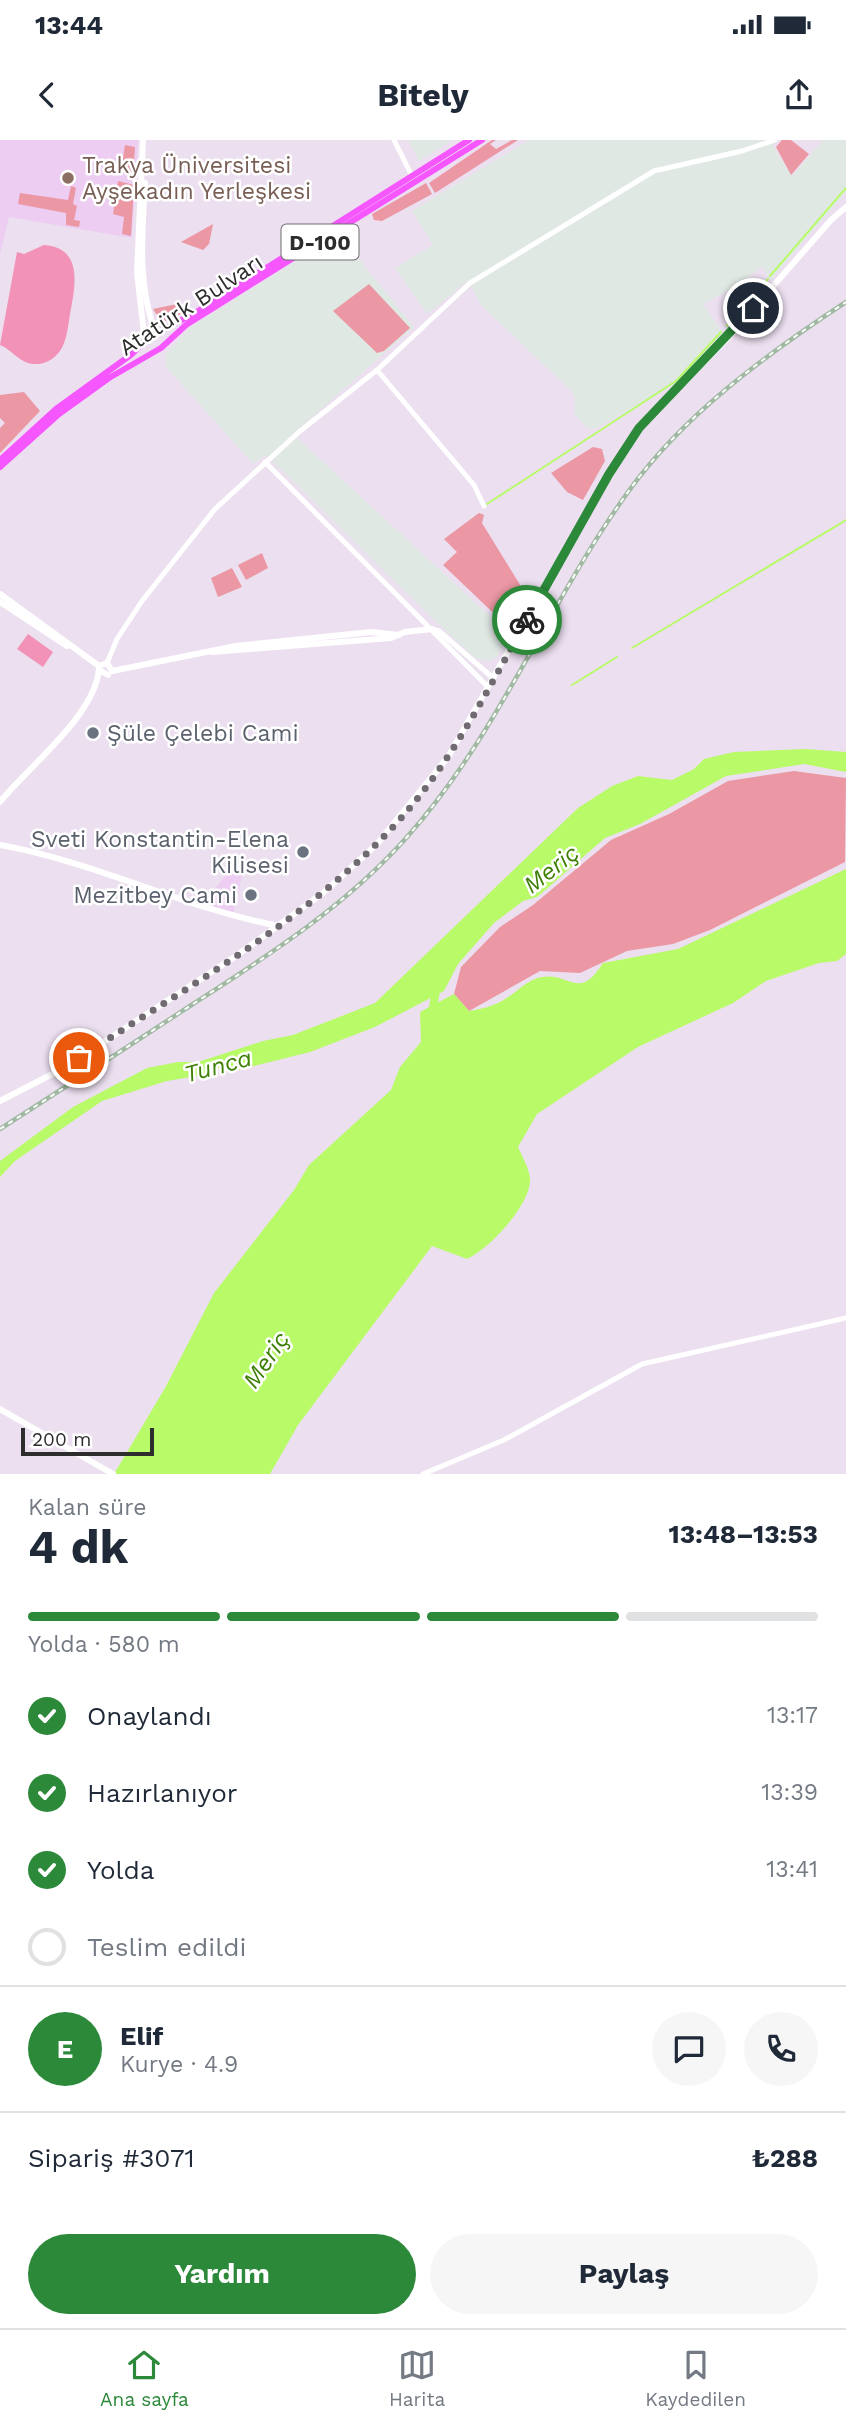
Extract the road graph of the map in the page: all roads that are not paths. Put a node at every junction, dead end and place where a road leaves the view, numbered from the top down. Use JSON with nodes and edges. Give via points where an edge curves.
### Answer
{"nodes":[{"id":1,"x":145,"y":140,"type":"edge"},
{"id":2,"x":394,"y":140,"type":"edge"},
{"id":3,"x":469,"y":140,"type":"edge"},
{"id":4,"x":482,"y":140,"type":"edge"},
{"id":5,"x":775,"y":140,"type":"edge"},
{"id":6,"x":412,"y":176,"type":"junction"},
{"id":7,"x":846,"y":207,"type":"edge"},
{"id":8,"x":156,"y":334,"type":"junction"},
{"id":9,"x":145,"y":342,"type":"junction"},
{"id":10,"x":161,"y":348,"type":"junction"},
{"id":11,"x":150,"y":355,"type":"junction"},
{"id":12,"x":377,"y":370,"type":"junction"},
{"id":13,"x":0,"y":460,"type":"edge"},
{"id":14,"x":265,"y":462,"type":"junction"},
{"id":15,"x":0,"y":467,"type":"edge"},
{"id":16,"x":484,"y":506,"type":"dead end"},
{"id":17,"x":0,"y":594,"type":"edge"},
{"id":18,"x":0,"y":602,"type":"edge"},
{"id":19,"x":432,"y":629,"type":"junction"},
{"id":20,"x":73,"y":647,"type":"junction"},
{"id":21,"x":102,"y":666,"type":"junction"},
{"id":22,"x":110,"y":673,"type":"junction"},
{"id":23,"x":493,"y":678,"type":"junction"},
{"id":24,"x":98,"y":681,"type":"junction"},
{"id":25,"x":488,"y":687,"type":"junction"},
{"id":26,"x":0,"y":802,"type":"edge"},
{"id":27,"x":0,"y":845,"type":"edge"},
{"id":28,"x":279,"y":926,"type":"junction"},
{"id":29,"x":0,"y":1101,"type":"edge"},
{"id":30,"x":846,"y":1318,"type":"edge"},
{"id":31,"x":0,"y":1409,"type":"edge"},
{"id":32,"x":113,"y":1474,"type":"edge"},
{"id":33,"x":423,"y":1474,"type":"edge"}],
"edges":[{"from":1,"to":8,"type":"main road","via":[[142,271]]},
{"from":1,"to":9,"type":"main road","via":[[137,273]]},
{"from":2,"to":6,"type":"street"},
{"from":3,"to":6,"type":"main road","name":"Atatürk Bulvarı","number":"D-100"},
{"from":4,"to":10,"type":"main road","name":"Atatürk Bulvarı","number":"D-100","via":[[186,326]]},
{"from":5,"to":12,"type":"street","via":[[654,171],[470,283]]},
{"from":6,"to":8,"type":"main road","name":"Atatürk Bulvarı","number":"D-100"},
{"from":7,"to":23,"type":"main road","via":[[639,428]]},
{"from":8,"to":9,"type":"main road","name":"Atatürk Bulvarı","number":"D-100"},
{"from":8,"to":10,"type":"main road"},
{"from":9,"to":11,"type":"main road"},
{"from":9,"to":13,"type":"main road","name":"Atatürk Bulvarı","number":"D-100","via":[[56,409]]},
{"from":10,"to":11,"type":"main road","name":"Atatürk Bulvarı","number":"D-100"},
{"from":11,"to":15,"type":"main road","name":"Atatürk Bulvarı","number":"D-100","via":[[59,414]]},
{"from":12,"to":14,"type":"street"},
{"from":12,"to":16,"type":"street","via":[[474,485]]},
{"from":14,"to":19,"type":"street"},
{"from":14,"to":21,"type":"street","via":[[188,541],[142,601]]},
{"from":17,"to":20,"type":"main road"},
{"from":18,"to":20,"type":"main road"},
{"from":19,"to":22,"type":"main road","via":[[236,646]]},
{"from":19,"to":23,"type":"street"},
{"from":19,"to":25,"type":"street"},
{"from":20,"to":21,"type":"main road"},
{"from":21,"to":22,"type":"main road"},
{"from":21,"to":22,"type":"main road"},
{"from":21,"to":24,"type":"main road"},
{"from":22,"to":24,"type":"main road"},
{"from":23,"to":25,"type":"main road"},
{"from":24,"to":26,"type":"main road","via":[[66,730]]},
{"from":25,"to":28,"type":"main road","via":[[448,757],[403,815],[346,873]]},
{"from":27,"to":28,"type":"main road","via":[[35,851],[213,910]]},
{"from":28,"to":29,"type":"main road","via":[[64,1068]]},
{"from":30,"to":33,"type":"street","via":[[642,1364],[514,1434]]},
{"from":31,"to":32,"type":"main road"}]}
